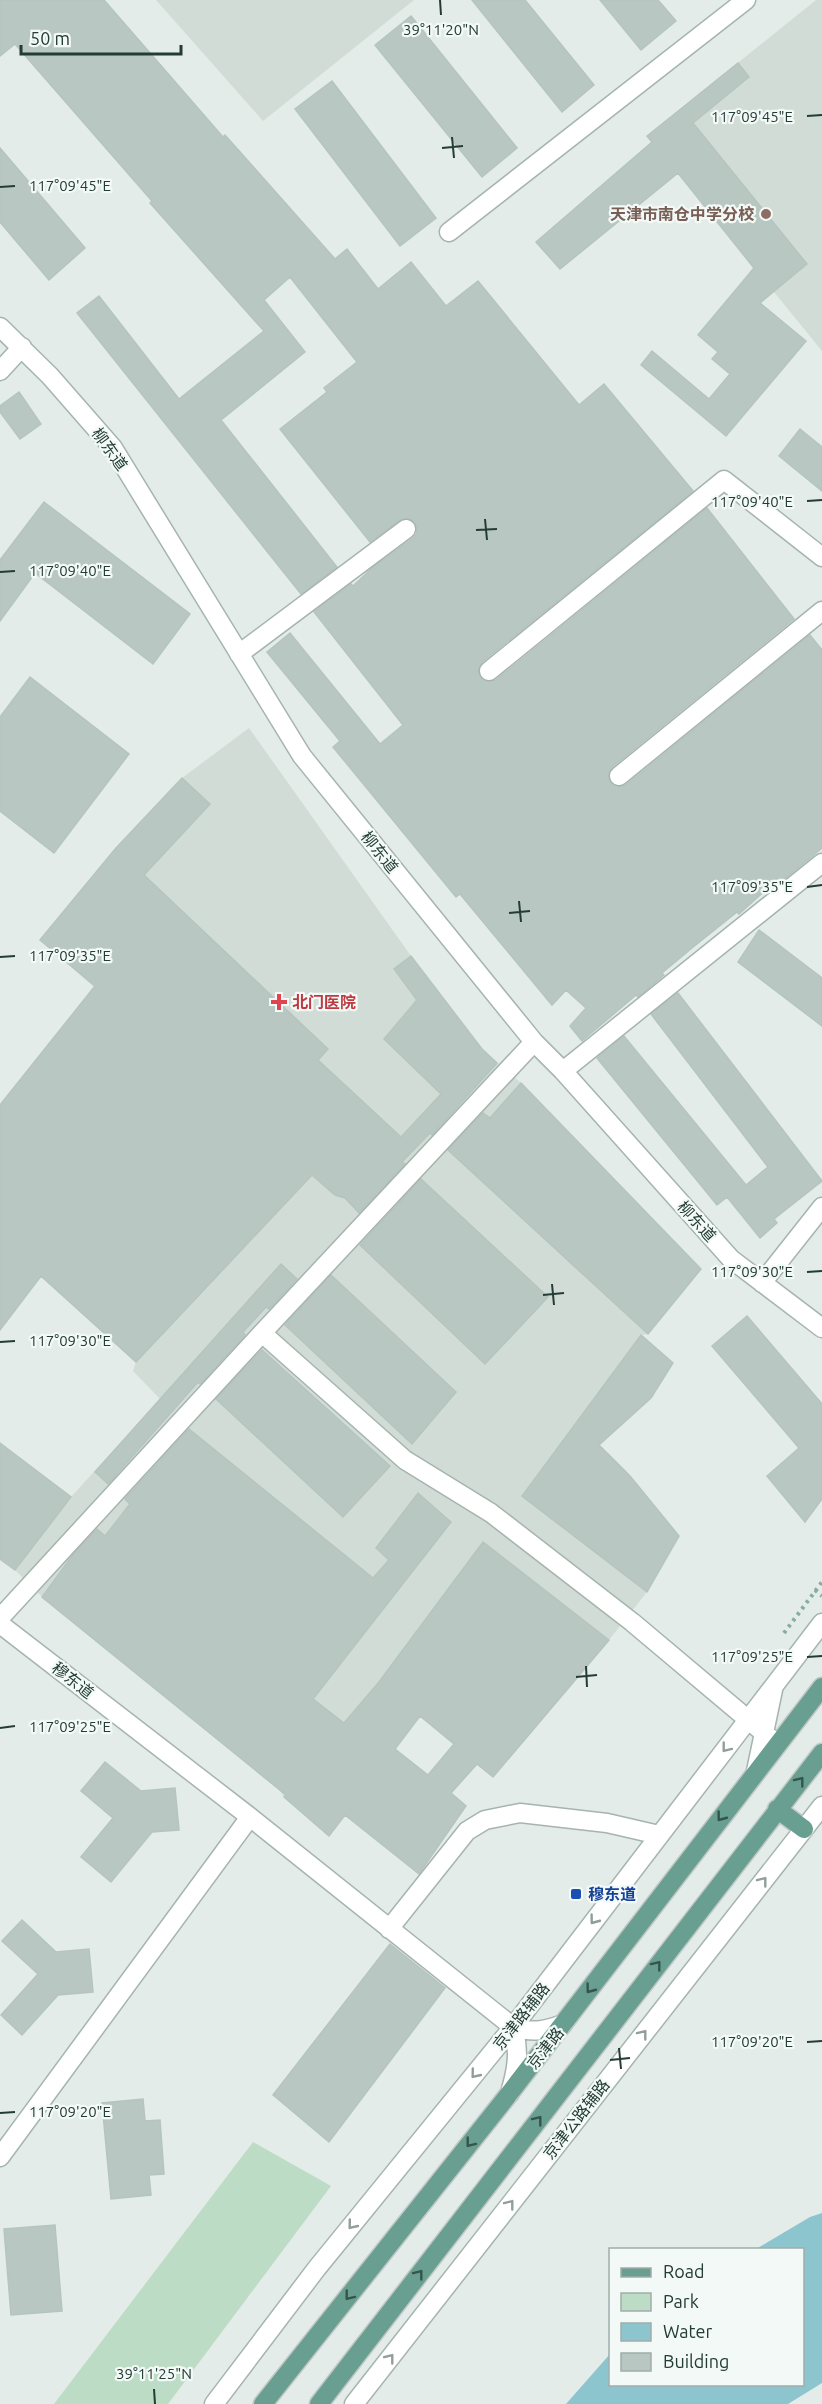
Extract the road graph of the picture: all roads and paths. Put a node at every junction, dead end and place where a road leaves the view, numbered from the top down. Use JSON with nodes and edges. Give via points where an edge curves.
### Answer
{"nodes":[{"id":1,"x":746,"y":0,"type":"edge"},
{"id":2,"x":450,"y":232,"type":"dead end"},
{"id":3,"x":0,"y":327,"type":"edge"},
{"id":4,"x":22,"y":347,"type":"junction"},
{"id":5,"x":0,"y":371,"type":"edge"},
{"id":6,"x":406,"y":529,"type":"dead end"},
{"id":7,"x":822,"y":557,"type":"edge"},
{"id":8,"x":822,"y":611,"type":"edge"},
{"id":9,"x":239,"y":654,"type":"junction"},
{"id":10,"x":489,"y":671,"type":"dead end"},
{"id":11,"x":619,"y":776,"type":"dead end"},
{"id":12,"x":822,"y":863,"type":"edge"},
{"id":13,"x":534,"y":1042,"type":"junction"},
{"id":14,"x":563,"y":1071,"type":"junction"},
{"id":15,"x":822,"y":1207,"type":"edge"},
{"id":16,"x":762,"y":1282,"type":"junction"},
{"id":17,"x":822,"y":1328,"type":"edge"},
{"id":18,"x":262,"y":1333,"type":"junction"},
{"id":19,"x":822,"y":1582,"type":"edge"},
{"id":20,"x":815,"y":1590,"type":"junction"},
{"id":21,"x":822,"y":1596,"type":"edge"},
{"id":22,"x":0,"y":1618,"type":"edge"},
{"id":23,"x":822,"y":1623,"type":"edge"},
{"id":24,"x":0,"y":1624,"type":"edge"},
{"id":25,"x":784,"y":1633,"type":"dead end"},
{"id":26,"x":774,"y":1685,"type":"junction"},
{"id":27,"x":822,"y":1687,"type":"edge"},
{"id":28,"x":748,"y":1719,"type":"junction"},
{"id":29,"x":771,"y":1739,"type":"junction"},
{"id":30,"x":822,"y":1753,"type":"edge"},
{"id":31,"x":822,"y":1806,"type":"edge"},
{"id":32,"x":777,"y":1809,"type":"junction"},
{"id":33,"x":250,"y":1817,"type":"junction"},
{"id":34,"x":804,"y":1829,"type":"junction"},
{"id":35,"x":658,"y":1835,"type":"junction"},
{"id":36,"x":389,"y":1929,"type":"junction"},
{"id":37,"x":563,"y":2024,"type":"junction"},
{"id":38,"x":513,"y":2027,"type":"junction"},
{"id":39,"x":509,"y":2094,"type":"junction"},
{"id":40,"x":0,"y":2157,"type":"edge"},
{"id":41,"x":214,"y":2404,"type":"edge"},
{"id":42,"x":263,"y":2404,"type":"edge"},
{"id":43,"x":319,"y":2404,"type":"edge"},
{"id":44,"x":354,"y":2404,"type":"edge"}],
"edges":[{"from":1,"to":2,"type":"street"},
{"from":3,"to":4,"type":"street","name":"柳东道"},
{"from":4,"to":5,"type":"street"},
{"from":4,"to":9,"type":"street","name":"柳东道","via":[[113,448]]},
{"from":6,"to":9,"type":"street"},
{"from":7,"to":10,"type":"street","via":[[724,480]]},
{"from":8,"to":11,"type":"street"},
{"from":9,"to":13,"type":"street","name":"柳东道","via":[[303,756]]},
{"from":12,"to":14,"type":"street"},
{"from":13,"to":14,"type":"street","name":"柳东道"},
{"from":13,"to":18,"type":"street"},
{"from":14,"to":16,"type":"street","name":"柳东道","via":[[731,1259]]},
{"from":15,"to":16,"type":"street"},
{"from":16,"to":17,"type":"street","name":"柳东道"},
{"from":18,"to":22,"type":"street"},
{"from":18,"to":28,"type":"street","via":[[405,1460],[491,1513],[632,1622]]},
{"from":19,"to":20,"type":"path"},
{"from":20,"to":21,"type":"path"},
{"from":20,"to":25,"type":"path"},
{"from":23,"to":26,"type":"street","name":"京津路辅路"},
{"from":24,"to":33,"type":"street","name":"穆东道"},
{"from":26,"to":28,"type":"street","name":"京津路辅路"},
{"from":26,"to":29,"type":"street"},
{"from":27,"to":29,"type":"main road","name":"京津路"},
{"from":28,"to":29,"type":"street"},
{"from":28,"to":35,"type":"street","name":"京津路辅路","one_way":true},
{"from":29,"to":37,"type":"main road","name":"京津路","one_way":true,"via":[[756,1771]]},
{"from":32,"to":30,"type":"main road","one_way":true},
{"from":31,"to":34,"type":"street","name":"京津公路辅路"},
{"from":32,"to":34,"type":"main road"},
{"from":43,"to":32,"type":"main road","one_way":true},
{"from":33,"to":36,"type":"street","name":"穆东道"},
{"from":33,"to":40,"type":"street"},
{"from":44,"to":34,"type":"street","name":"京津公路辅路","one_way":true},
{"from":35,"to":36,"type":"street","via":[[606,1823],[520,1813],[485,1820],[467,1831]]},
{"from":35,"to":38,"type":"street","name":"京津路辅路","one_way":true},
{"from":36,"to":38,"type":"street","name":"穆东道"},
{"from":37,"to":38,"type":"street","via":[[528,2032]]},
{"from":37,"to":39,"type":"main road","name":"京津路"},
{"from":38,"to":39,"type":"street","via":[[519,2060]]},
{"from":38,"to":41,"type":"street","name":"京津路辅路","one_way":true,"via":[[317,2268]]},
{"from":39,"to":42,"type":"main road","name":"京津路","one_way":true}]}
